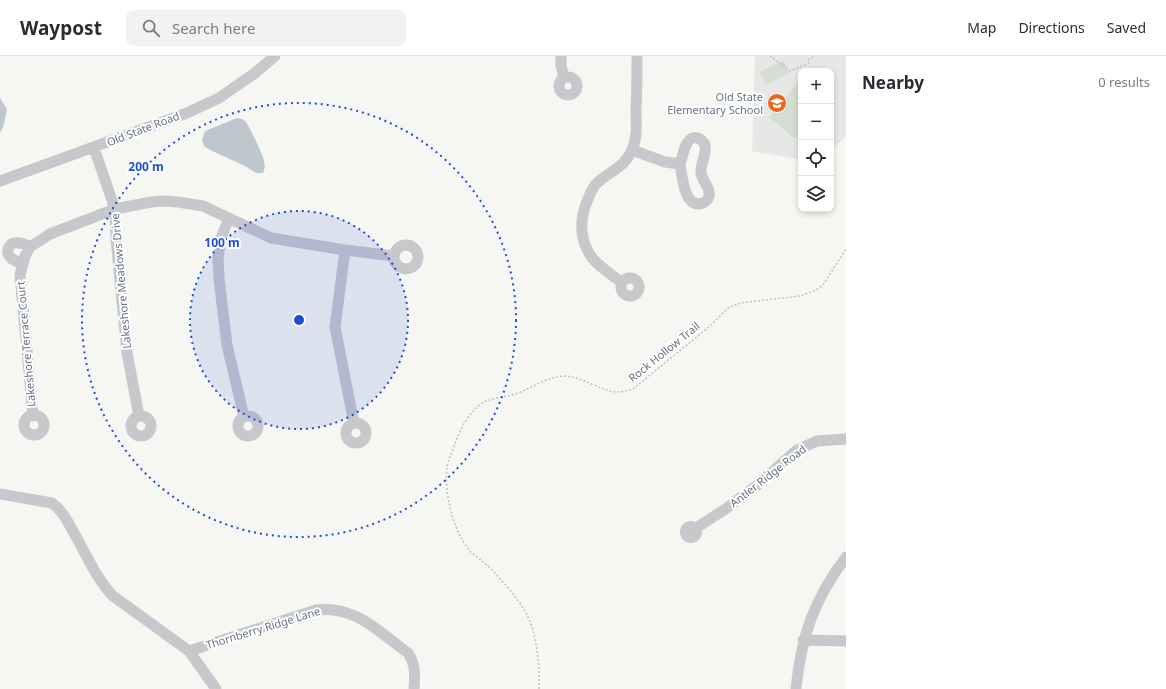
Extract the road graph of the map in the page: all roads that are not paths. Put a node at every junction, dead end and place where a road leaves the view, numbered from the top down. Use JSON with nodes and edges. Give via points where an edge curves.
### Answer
{"nodes":[{"id":1,"x":275,"y":56,"type":"edge"},
{"id":2,"x":561,"y":56,"type":"edge"},
{"id":3,"x":637,"y":56,"type":"edge"},
{"id":4,"x":564,"y":78,"type":"dead end"},
{"id":5,"x":94,"y":148,"type":"junction"},
{"id":6,"x":632,"y":150,"type":"junction"},
{"id":7,"x":680,"y":164,"type":"junction"},
{"id":8,"x":0,"y":181,"type":"edge"},
{"id":9,"x":115,"y":209,"type":"junction"},
{"id":10,"x":229,"y":218,"type":"junction"},
{"id":11,"x":30,"y":247,"type":"junction"},
{"id":12,"x":345,"y":250,"type":"junction"},
{"id":13,"x":394,"y":256,"type":"dead end"},
{"id":14,"x":23,"y":264,"type":"junction"},
{"id":15,"x":622,"y":282,"type":"dead end"},
{"id":16,"x":33,"y":416,"type":"dead end"},
{"id":17,"x":139,"y":416,"type":"dead end"},
{"id":18,"x":244,"y":417,"type":"dead end"},
{"id":19,"x":354,"y":423,"type":"dead end"},
{"id":20,"x":846,"y":439,"type":"edge"},
{"id":21,"x":0,"y":494,"type":"edge"},
{"id":22,"x":696,"y":528,"type":"dead end"},
{"id":23,"x":846,"y":557,"type":"edge"},
{"id":24,"x":803,"y":640,"type":"junction"},
{"id":25,"x":846,"y":641,"type":"edge"},
{"id":26,"x":189,"y":652,"type":"junction"},
{"id":27,"x":216,"y":689,"type":"edge"},
{"id":28,"x":414,"y":689,"type":"edge"},
{"id":29,"x":796,"y":689,"type":"edge"}],
"edges":[{"from":1,"to":5,"type":"street","name":"Old State Road","via":[[219,98],[187,113]]},
{"from":2,"to":4,"type":"street"},
{"from":3,"to":6,"type":"street","via":[[636,129]]},
{"from":5,"to":8,"type":"street","name":"Old State Road"},
{"from":5,"to":9,"type":"street","name":"Lakeshore Meadows Drive"},
{"from":6,"to":7,"type":"street","via":[[665,162]]},
{"from":6,"to":15,"type":"street","via":[[623,165],[594,186],[581,219],[588,251],[602,268]]},
{"from":7,"to":7,"type":"street","via":[[683,184],[690,200],[699,204],[705,202],[709,193],[701,169],[706,149],[704,142],[695,138],[689,141]]},
{"from":9,"to":10,"type":"street","via":[[151,202],[178,202],[203,206]]},
{"from":9,"to":11,"type":"street","via":[[50,234]]},
{"from":9,"to":17,"type":"street","name":"Lakeshore Meadows Drive","via":[[127,353]]},
{"from":10,"to":12,"type":"street","via":[[271,238]]},
{"from":10,"to":18,"type":"street","via":[[221,238],[218,258],[219,279],[227,345]]},
{"from":11,"to":14,"type":"street","name":"Lakeshore Terrace Court"},
{"from":11,"to":14,"type":"street","via":[[18,242],[9,246],[7,252],[11,259]]},
{"from":12,"to":13,"type":"street"},
{"from":12,"to":19,"type":"street","via":[[336,327]]},
{"from":14,"to":16,"type":"street","name":"Lakeshore Terrace Court","via":[[20,275]]},
{"from":20,"to":22,"type":"street","name":"Antler Ridge Road","via":[[817,441],[798,450],[756,486]]},
{"from":21,"to":26,"type":"street","via":[[52,503],[58,507],[106,589]]},
{"from":23,"to":24,"type":"street","via":[[822,594]]},
{"from":24,"to":25,"type":"street"},
{"from":24,"to":29,"type":"street"},
{"from":26,"to":27,"type":"street"},
{"from":26,"to":28,"type":"street","name":"Thornberry Ridge Lane","via":[[316,610],[338,610],[365,621],[408,653],[414,667]]}]}
